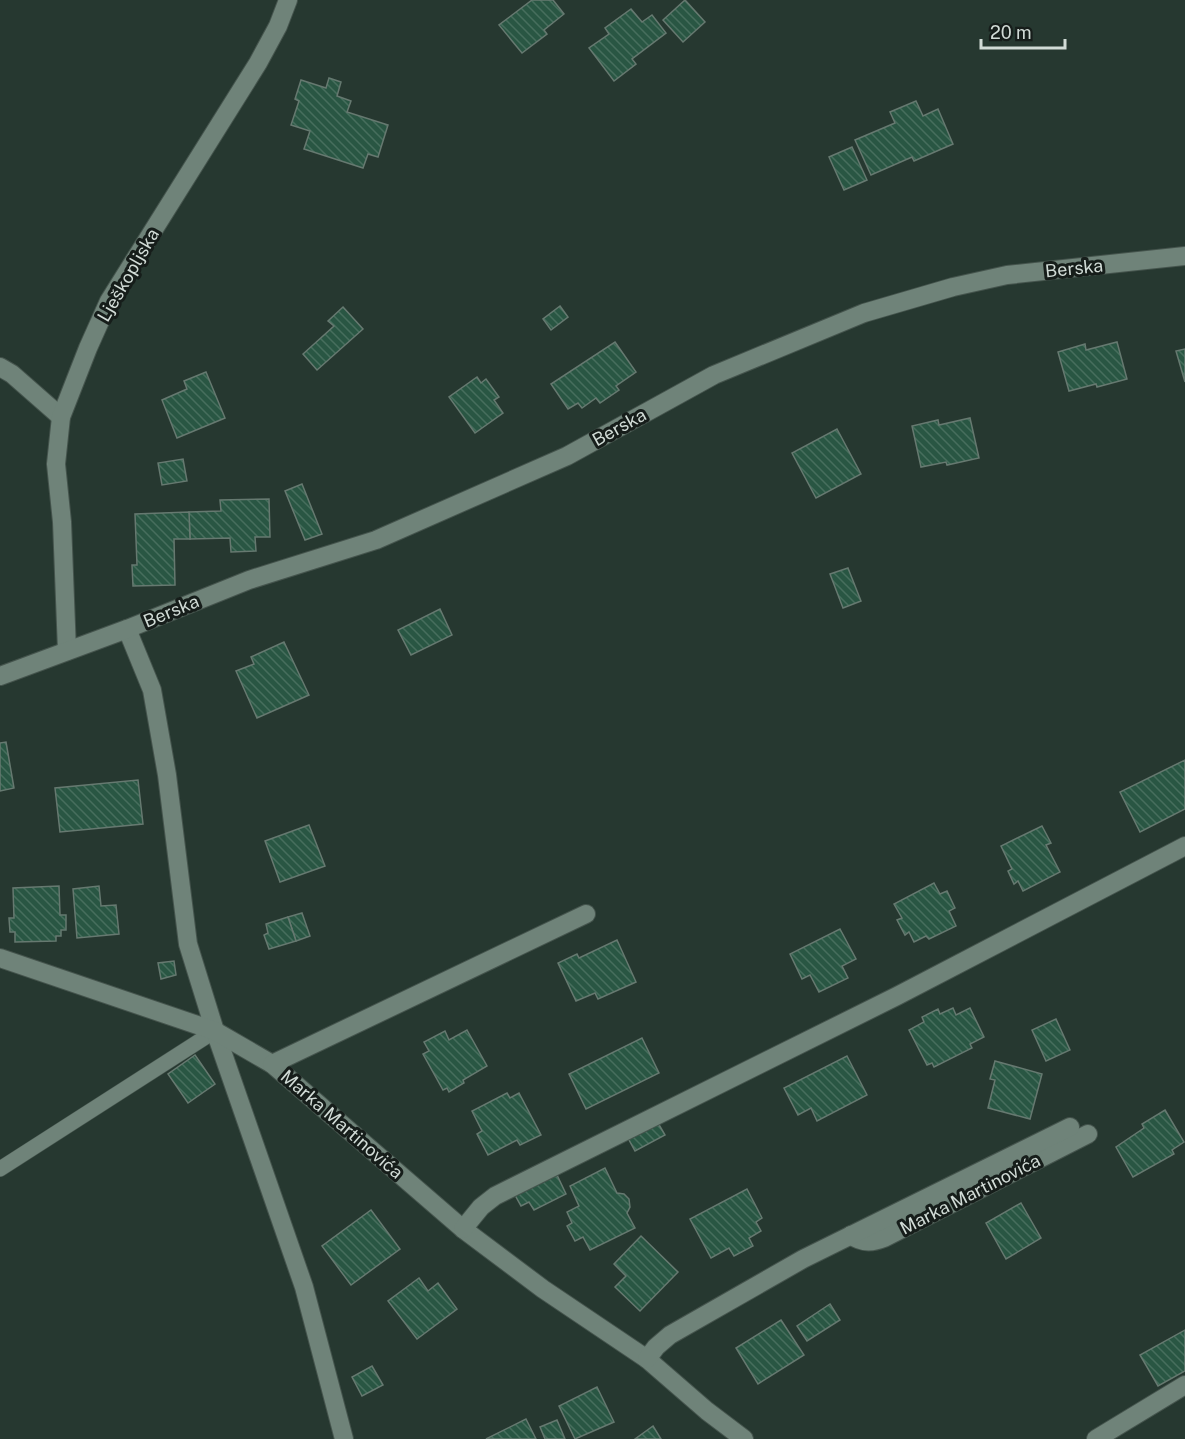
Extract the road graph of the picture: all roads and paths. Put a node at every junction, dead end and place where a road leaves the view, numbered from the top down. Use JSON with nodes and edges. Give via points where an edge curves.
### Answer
{"nodes":[{"id":1,"x":288,"y":0,"type":"edge"},
{"id":2,"x":1185,"y":256,"type":"edge"},
{"id":3,"x":0,"y":367,"type":"edge"},
{"id":4,"x":61,"y":417,"type":"junction"},
{"id":5,"x":127,"y":629,"type":"junction"},
{"id":6,"x":67,"y":651,"type":"junction"},
{"id":7,"x":0,"y":676,"type":"edge"},
{"id":8,"x":1185,"y":846,"type":"edge"},
{"id":9,"x":586,"y":914,"type":"dead end"},
{"id":10,"x":0,"y":958,"type":"edge"},
{"id":11,"x":215,"y":1031,"type":"junction"},
{"id":12,"x":272,"y":1064,"type":"junction"},
{"id":13,"x":1070,"y":1127,"type":"dead end"},
{"id":14,"x":1088,"y":1134,"type":"dead end"},
{"id":15,"x":0,"y":1169,"type":"edge"},
{"id":16,"x":463,"y":1229,"type":"junction"},
{"id":17,"x":851,"y":1235,"type":"junction"},
{"id":18,"x":647,"y":1359,"type":"junction"},
{"id":19,"x":1185,"y":1385,"type":"edge"},
{"id":20,"x":344,"y":1439,"type":"edge"},
{"id":21,"x":744,"y":1439,"type":"edge"},
{"id":22,"x":1096,"y":1439,"type":"edge"}],
"edges":[{"from":1,"to":4,"type":"street","name":"Lješkopljska","via":[[258,63],[109,301]]},
{"from":2,"to":5,"type":"street","name":"Berska","via":[[1007,275],[864,313],[714,375],[567,456],[376,540],[249,580]]},
{"from":3,"to":4,"type":"street"},
{"from":4,"to":6,"type":"street","name":"Lješkopljska","via":[[56,464]]},
{"from":5,"to":6,"type":"street","name":"Berska"},
{"from":5,"to":11,"type":"street","via":[[152,690],[188,944]]},
{"from":6,"to":7,"type":"street","name":"Berska"},
{"from":8,"to":16,"type":"street","via":[[897,996],[495,1196]]},
{"from":9,"to":12,"type":"street"},
{"from":10,"to":11,"type":"street","name":"Marka Martinovića"},
{"from":11,"to":12,"type":"street","name":"Marka Martinovića"},
{"from":11,"to":15,"type":"lane"},
{"from":11,"to":20,"type":"street","via":[[304,1287]]},
{"from":12,"to":16,"type":"street","name":"Marka Martinovića"},
{"from":13,"to":17,"type":"street","name":"Marka Martinovića"},
{"from":14,"to":17,"type":"street","name":"Marka Martinovića","via":[[884,1238],[874,1242]]},
{"from":16,"to":18,"type":"street","name":"Marka Martinovića"},
{"from":17,"to":18,"type":"street","name":"Marka Martinovića","via":[[670,1335]]},
{"from":18,"to":21,"type":"street","name":"Marka Martinovića"},
{"from":19,"to":22,"type":"street"}]}
